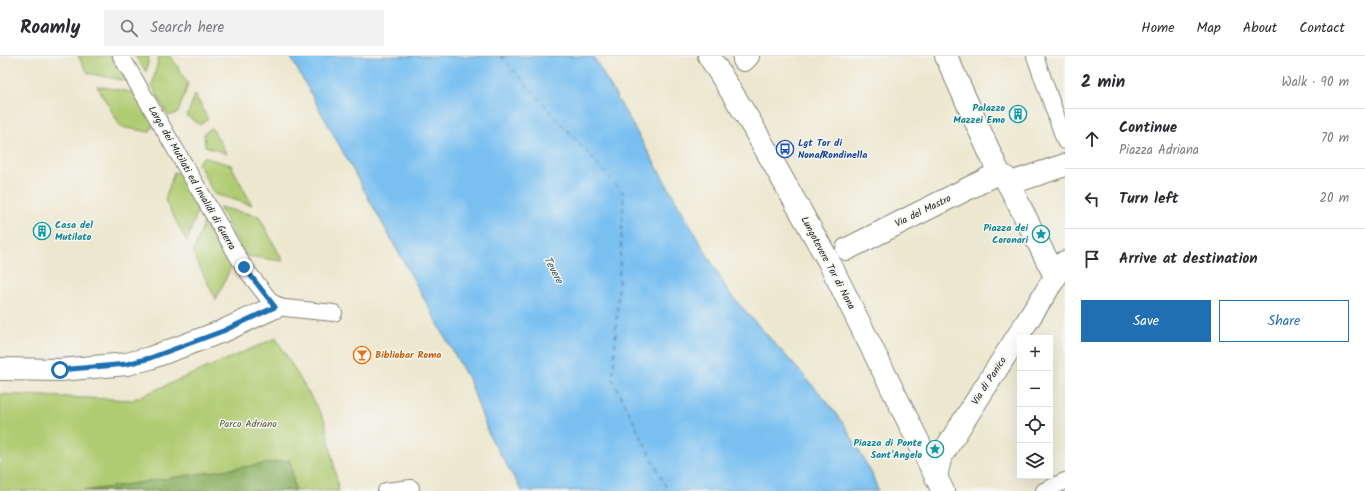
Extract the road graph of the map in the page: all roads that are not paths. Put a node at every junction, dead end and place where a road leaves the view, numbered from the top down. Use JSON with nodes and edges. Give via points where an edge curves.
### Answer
{"nodes":[{"id":1,"x":121,"y":56,"type":"edge"},
{"id":2,"x":709,"y":56,"type":"edge"},
{"id":3,"x":946,"y":56,"type":"edge"},
{"id":4,"x":1035,"y":56,"type":"edge"},
{"id":5,"x":1065,"y":141,"type":"edge"},
{"id":6,"x":1065,"y":165,"type":"edge"},
{"id":7,"x":1004,"y":179,"type":"junction"},
{"id":8,"x":847,"y":249,"type":"dead end"},
{"id":9,"x":1060,"y":269,"type":"edge"},
{"id":10,"x":275,"y":307,"type":"junction"},
{"id":11,"x":334,"y":312,"type":"dead end"},
{"id":12,"x":0,"y":369,"type":"edge"},
{"id":13,"x":1065,"y":481,"type":"edge"},
{"id":14,"x":940,"y":484,"type":"edge"},
{"id":15,"x":411,"y":488,"type":"dead end"},
{"id":16,"x":386,"y":491,"type":"edge"},
{"id":17,"x":1044,"y":491,"type":"edge"}],
"edges":[{"from":1,"to":10,"type":"street","name":"Largo dei Mutilati ed Invalidi di Guerra","via":[[244,267]]},
{"from":2,"to":14,"type":"street","name":"Lungotevere Tor di Nona","via":[[753,127],[828,260]]},
{"from":3,"to":7,"type":"street"},
{"from":4,"to":5,"type":"street"},
{"from":6,"to":7,"type":"street"},
{"from":7,"to":8,"type":"street","name":"Via del Mastro"},
{"from":7,"to":9,"type":"street"},
{"from":9,"to":14,"type":"street","name":"Via di Panico","via":[[942,454]]},
{"from":10,"to":11,"type":"street"},
{"from":10,"to":12,"type":"street","via":[[223,331],[127,364],[60,370]]},
{"from":13,"to":17,"type":"street"},
{"from":15,"to":16,"type":"street"}]}
